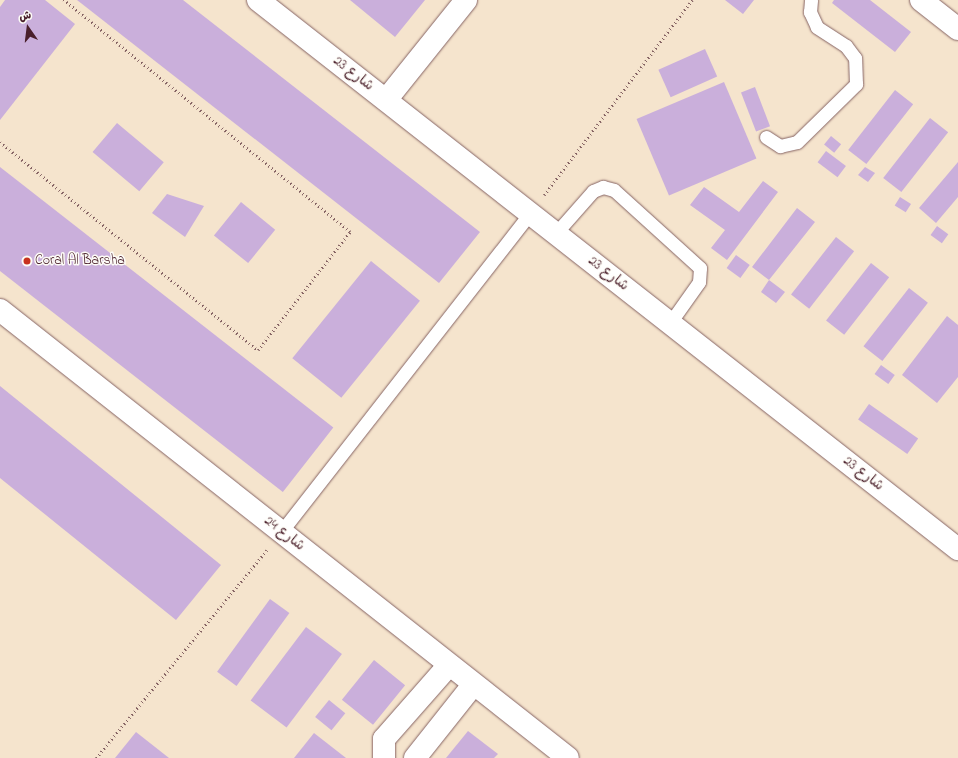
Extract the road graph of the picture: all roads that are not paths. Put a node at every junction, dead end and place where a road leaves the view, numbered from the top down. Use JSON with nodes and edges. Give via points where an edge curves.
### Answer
{"nodes":[{"id":1,"x":258,"y":0,"type":"edge"},
{"id":2,"x":466,"y":0,"type":"edge"},
{"id":3,"x":811,"y":0,"type":"edge"},
{"id":4,"x":921,"y":0,"type":"edge"},
{"id":5,"x":958,"y":29,"type":"edge"},
{"id":6,"x":386,"y":100,"type":"junction"},
{"id":7,"x":766,"y":137,"type":"dead end"},
{"id":8,"x":530,"y":213,"type":"junction"},
{"id":9,"x":556,"y":233,"type":"junction"},
{"id":10,"x":0,"y":310,"type":"edge"},
{"id":11,"x":670,"y":323,"type":"junction"},
{"id":12,"x":281,"y":532,"type":"junction"},
{"id":13,"x":958,"y":549,"type":"edge"},
{"id":14,"x":449,"y":665,"type":"junction"},
{"id":15,"x":473,"y":685,"type":"junction"},
{"id":16,"x":384,"y":758,"type":"edge"},
{"id":17,"x":415,"y":758,"type":"edge"},
{"id":18,"x":568,"y":758,"type":"edge"}],
"edges":[{"from":1,"to":6,"type":"street","name":"شارع 23"},
{"from":2,"to":6,"type":"street"},
{"from":3,"to":7,"type":"lane","via":[[810,12],[817,27],[846,46],[855,58],[856,84],[796,142],[780,146]]},
{"from":4,"to":5,"type":"street"},
{"from":6,"to":8,"type":"street","name":"شارع 23"},
{"from":8,"to":9,"type":"street","name":"شارع 23"},
{"from":8,"to":12,"type":"lane"},
{"from":9,"to":11,"type":"street","name":"شارع 23"},
{"from":9,"to":11,"type":"lane","via":[[593,191],[603,187],[614,190],[700,268],[699,282]]},
{"from":10,"to":12,"type":"street","name":"شارع 24"},
{"from":11,"to":13,"type":"street","name":"شارع 23"},
{"from":12,"to":14,"type":"street","name":"شارع 24"},
{"from":14,"to":15,"type":"street","name":"شارع 24"},
{"from":14,"to":16,"type":"street","via":[[384,739]]},
{"from":15,"to":17,"type":"street"},
{"from":15,"to":18,"type":"street","name":"شارع 24"}]}
